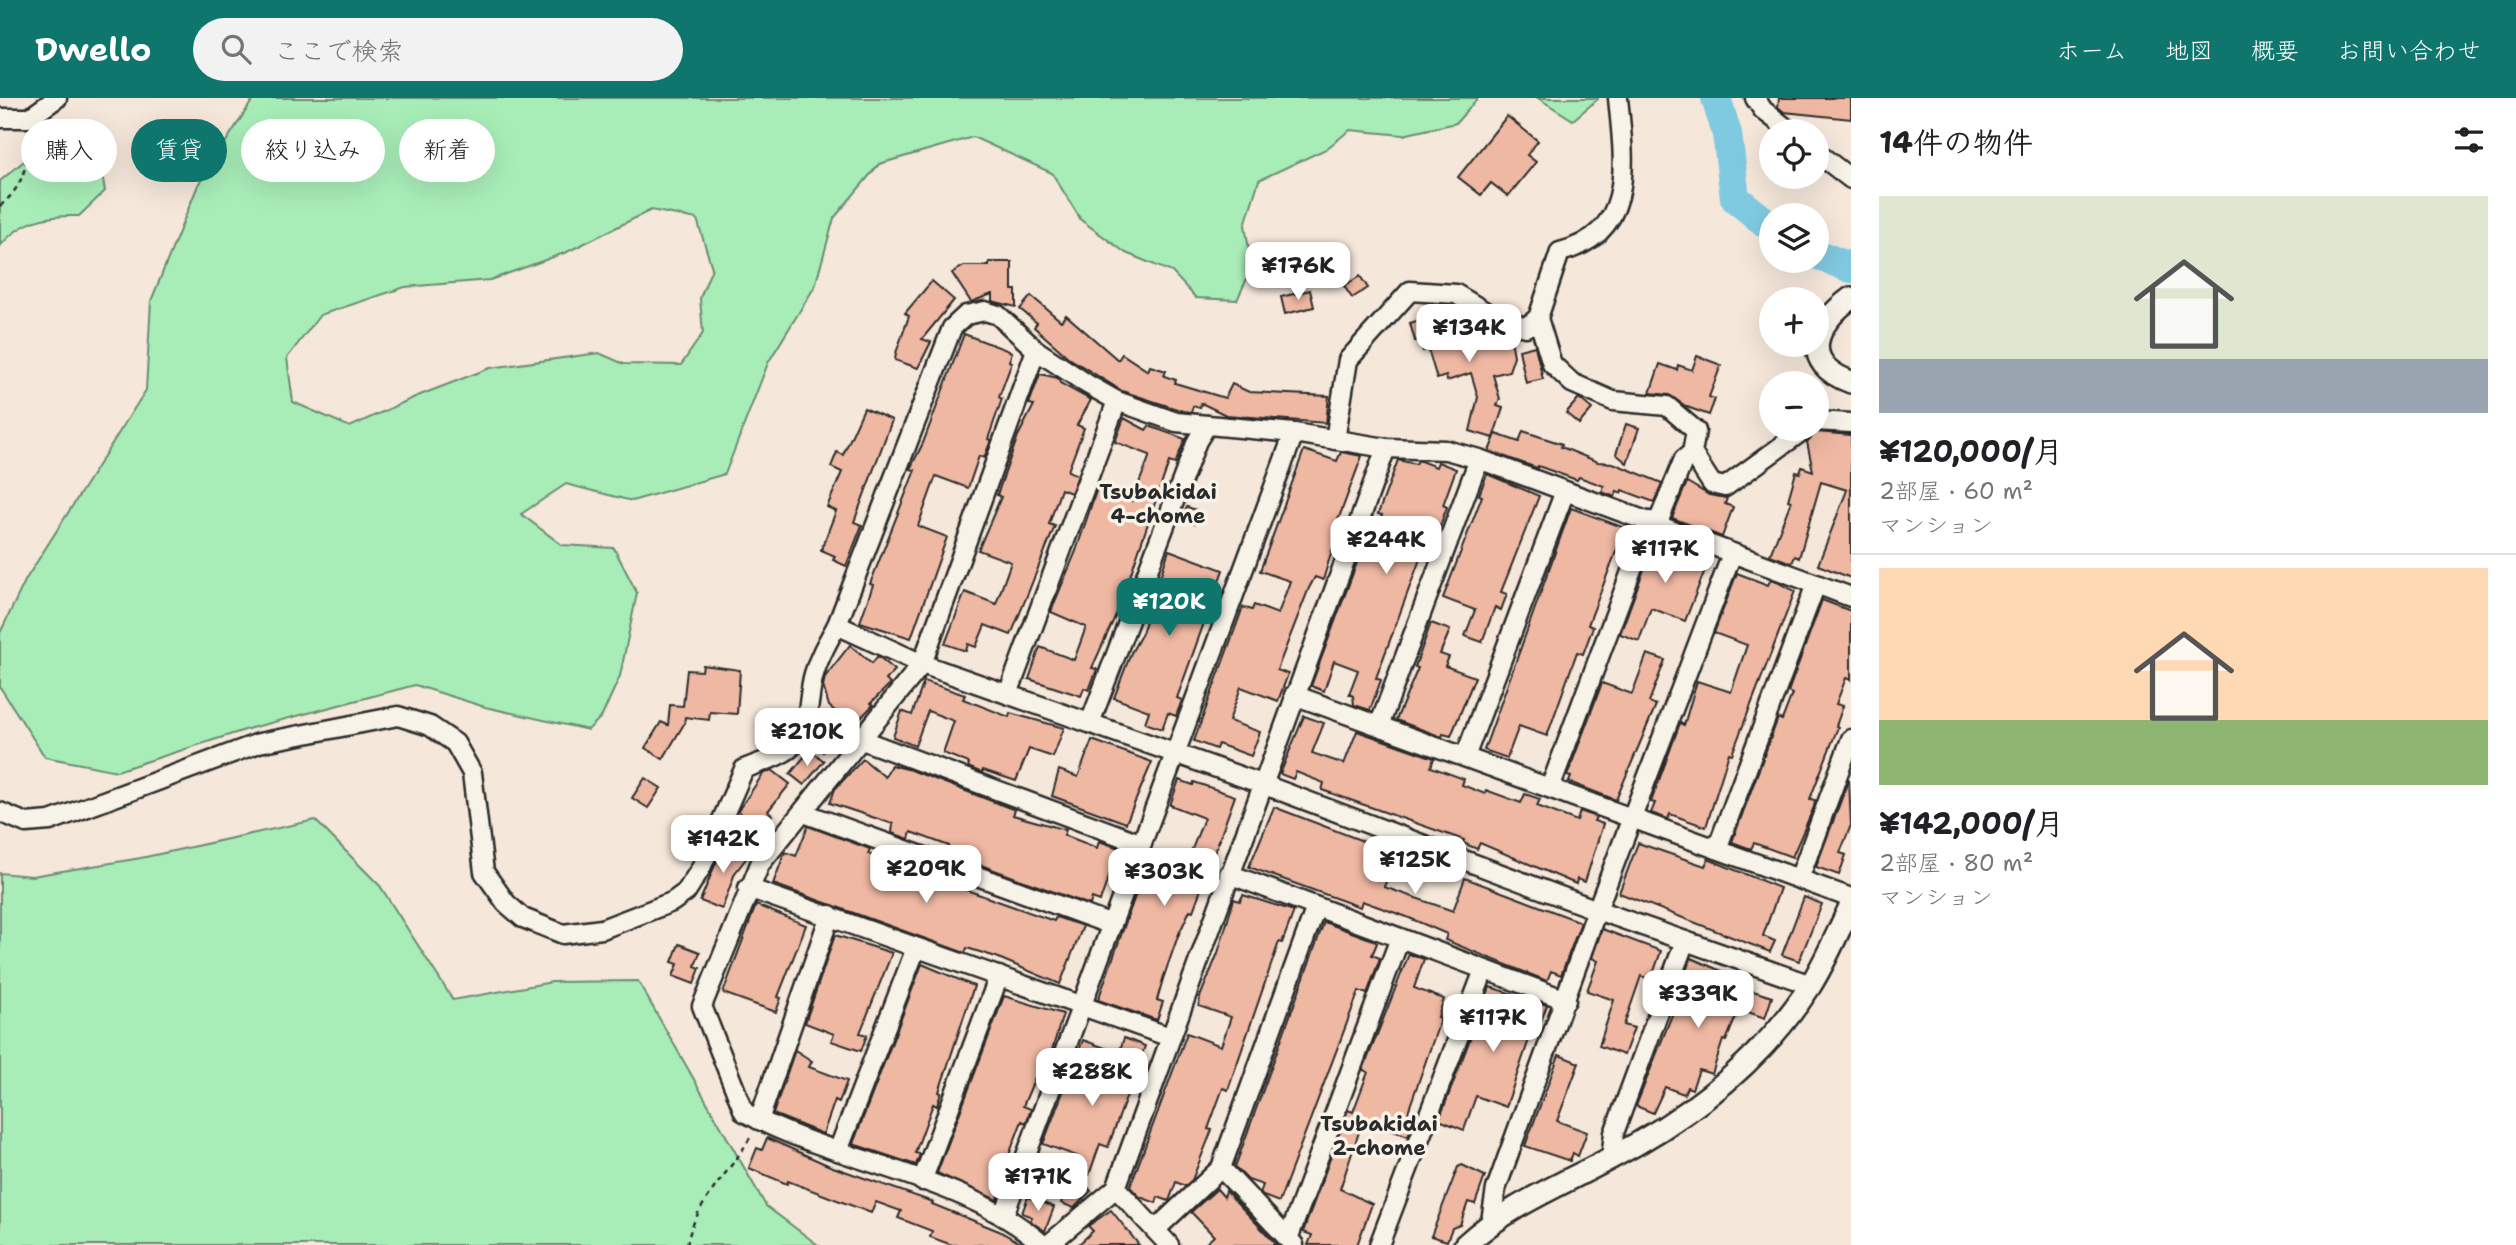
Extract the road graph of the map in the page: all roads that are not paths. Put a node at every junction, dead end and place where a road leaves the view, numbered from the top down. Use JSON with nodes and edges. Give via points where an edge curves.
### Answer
{"nodes":[{"id":1,"x":57,"y":98,"type":"edge"},
{"id":2,"x":1618,"y":98,"type":"edge"},
{"id":3,"x":1755,"y":98,"type":"edge"},
{"id":4,"x":0,"y":118,"type":"edge"},
{"id":5,"x":1775,"y":119,"type":"edge"},
{"id":6,"x":1829,"y":162,"type":"edge"},
{"id":7,"x":1851,"y":179,"type":"edge"},
{"id":8,"x":1848,"y":300,"type":"edge"},
{"id":9,"x":1538,"y":318,"type":"junction"},
{"id":10,"x":1036,"y":349,"type":"junction"},
{"id":11,"x":1851,"y":382,"type":"edge"},
{"id":12,"x":1116,"y":401,"type":"junction"},
{"id":13,"x":1829,"y":422,"type":"edge"},
{"id":14,"x":1851,"y":423,"type":"edge"},
{"id":15,"x":1206,"y":425,"type":"junction"},
{"id":16,"x":1294,"y":433,"type":"junction"},
{"id":17,"x":1335,"y":440,"type":"junction"},
{"id":18,"x":1788,"y":441,"type":"edge"},
{"id":19,"x":1385,"y":448,"type":"junction"},
{"id":20,"x":1692,"y":453,"type":"junction"},
{"id":21,"x":1479,"y":459,"type":"junction"},
{"id":22,"x":1565,"y":491,"type":"junction"},
{"id":23,"x":1653,"y":523,"type":"junction"},
{"id":24,"x":1732,"y":554,"type":"junction"},
{"id":25,"x":1816,"y":584,"type":"junction"},
{"id":26,"x":1851,"y":597,"type":"edge"},
{"id":27,"x":837,"y":625,"type":"junction"},
{"id":28,"x":922,"y":664,"type":"junction"},
{"id":29,"x":1008,"y":694,"type":"junction"},
{"id":30,"x":1294,"y":695,"type":"junction"},
{"id":31,"x":1090,"y":723,"type":"junction"},
{"id":32,"x":1379,"y":726,"type":"junction"},
{"id":33,"x":1851,"y":739,"type":"edge"},
{"id":34,"x":862,"y":740,"type":"junction"},
{"id":35,"x":1175,"y":753,"type":"junction"},
{"id":36,"x":1465,"y":757,"type":"junction"},
{"id":37,"x":1262,"y":784,"type":"junction"},
{"id":38,"x":1550,"y":788,"type":"junction"},
{"id":39,"x":0,"y":812,"type":"edge"},
{"id":40,"x":804,"y":813,"type":"junction"},
{"id":41,"x":1632,"y":820,"type":"junction"},
{"id":42,"x":1142,"y":844,"type":"junction"},
{"id":43,"x":1717,"y":849,"type":"junction"},
{"id":44,"x":1229,"y":874,"type":"junction"},
{"id":45,"x":1800,"y":879,"type":"junction"},
{"id":46,"x":748,"y":888,"type":"junction"},
{"id":47,"x":1851,"y":898,"type":"edge"},
{"id":48,"x":1851,"y":905,"type":"edge"},
{"id":49,"x":1316,"y":907,"type":"junction"},
{"id":50,"x":1597,"y":910,"type":"junction"},
{"id":51,"x":830,"y":915,"type":"junction"},
{"id":52,"x":1112,"y":925,"type":"junction"},
{"id":53,"x":1400,"y":938,"type":"junction"},
{"id":54,"x":1685,"y":941,"type":"junction"},
{"id":55,"x":916,"y":947,"type":"junction"},
{"id":56,"x":1484,"y":970,"type":"junction"},
{"id":57,"x":999,"y":976,"type":"junction"},
{"id":58,"x":1811,"y":985,"type":"junction"},
{"id":59,"x":1566,"y":1000,"type":"junction"},
{"id":60,"x":1081,"y":1008,"type":"junction"},
{"id":61,"x":1170,"y":1037,"type":"junction"},
{"id":62,"x":759,"y":1120,"type":"junction"},
{"id":63,"x":838,"y":1152,"type":"junction"},
{"id":64,"x":1611,"y":1158,"type":"junction"},
{"id":65,"x":1221,"y":1168,"type":"junction"},
{"id":66,"x":922,"y":1181,"type":"junction"},
{"id":67,"x":1116,"y":1188,"type":"junction"},
{"id":68,"x":1004,"y":1214,"type":"junction"},
{"id":69,"x":1491,"y":1221,"type":"junction"},
{"id":70,"x":1155,"y":1230,"type":"junction"},
{"id":71,"x":1291,"y":1242,"type":"edge"},
{"id":72,"x":1042,"y":1245,"type":"edge"},
{"id":73,"x":1048,"y":1245,"type":"edge"},
{"id":74,"x":1169,"y":1245,"type":"edge"},
{"id":75,"x":1379,"y":1245,"type":"edge"},
{"id":76,"x":1465,"y":1245,"type":"edge"}],
"edges":[{"from":1,"to":4,"type":"street","via":[[29,118]]},
{"from":2,"to":9,"type":"street","via":[[1625,168],[1616,212],[1583,246],[1560,252]]},
{"from":3,"to":5,"type":"street"},
{"from":6,"to":7,"type":"street"},
{"from":8,"to":11,"type":"street","via":[[1829,314],[1817,340],[1821,358],[1835,376]]},
{"from":9,"to":17,"type":"street","via":[[1525,327],[1499,320],[1457,294],[1410,291],[1348,360]]},
{"from":9,"to":20,"type":"street","via":[[1552,364],[1572,383],[1613,401],[1667,406],[1696,431]]},
{"from":10,"to":12,"type":"street"},
{"from":10,"to":27,"type":"street","via":[[998,315],[985,311],[966,315],[952,328]]},
{"from":10,"to":28,"type":"street"},
{"from":12,"to":15,"type":"street","via":[[1176,422]]},
{"from":12,"to":29,"type":"street"},
{"from":13,"to":14,"type":"street"},
{"from":15,"to":16,"type":"street"},
{"from":15,"to":31,"type":"street"},
{"from":16,"to":17,"type":"street"},
{"from":16,"to":35,"type":"street"},
{"from":17,"to":19,"type":"street"},
{"from":18,"to":20,"type":"street","via":[[1725,486],[1712,484]]},
{"from":19,"to":21,"type":"street","via":[[1446,450]]},
{"from":19,"to":30,"type":"street"},
{"from":20,"to":23,"type":"street","via":[[1684,459]]},
{"from":21,"to":22,"type":"street"},
{"from":21,"to":32,"type":"street"},
{"from":22,"to":23,"type":"street"},
{"from":22,"to":36,"type":"street"},
{"from":23,"to":24,"type":"street"},
{"from":23,"to":38,"type":"street"},
{"from":24,"to":25,"type":"street"},
{"from":24,"to":41,"type":"street"},
{"from":25,"to":26,"type":"street"},
{"from":25,"to":43,"type":"street"},
{"from":27,"to":28,"type":"street"},
{"from":27,"to":39,"type":"street","via":[[813,677],[809,715],[801,736],[787,751],[744,769],[686,892],[672,902],[602,929],[557,933],[523,918],[506,903],[484,872],[472,773],[455,743],[430,726],[398,716],[259,743],[50,821],[26,823]]},
{"from":28,"to":29,"type":"street"},
{"from":28,"to":34,"type":"street"},
{"from":29,"to":31,"type":"street"},
{"from":30,"to":32,"type":"street"},
{"from":30,"to":37,"type":"street"},
{"from":31,"to":35,"type":"street"},
{"from":32,"to":36,"type":"street"},
{"from":33,"to":45,"type":"street"},
{"from":34,"to":40,"type":"street"},
{"from":34,"to":42,"type":"street"},
{"from":35,"to":37,"type":"street"},
{"from":35,"to":42,"type":"street"},
{"from":36,"to":38,"type":"street"},
{"from":37,"to":44,"type":"street"},
{"from":37,"to":50,"type":"street"},
{"from":38,"to":41,"type":"street"},
{"from":40,"to":46,"type":"street","via":[[760,864]]},
{"from":40,"to":52,"type":"street"},
{"from":41,"to":43,"type":"street"},
{"from":41,"to":50,"type":"street"},
{"from":42,"to":52,"type":"street"},
{"from":43,"to":45,"type":"street"},
{"from":44,"to":49,"type":"street"},
{"from":44,"to":61,"type":"street"},
{"from":45,"to":47,"type":"street"},
{"from":46,"to":51,"type":"street"},
{"from":46,"to":62,"type":"street","via":[[702,1006],[744,1112]]},
{"from":48,"to":58,"type":"street"},
{"from":49,"to":53,"type":"street"},
{"from":49,"to":65,"type":"street"},
{"from":50,"to":54,"type":"street"},
{"from":50,"to":59,"type":"street"},
{"from":51,"to":55,"type":"street"},
{"from":51,"to":62,"type":"street"},
{"from":52,"to":60,"type":"street"},
{"from":53,"to":56,"type":"street"},
{"from":53,"to":71,"type":"street"},
{"from":54,"to":58,"type":"street"},
{"from":54,"to":64,"type":"street","via":[[1614,1133]]},
{"from":55,"to":57,"type":"street"},
{"from":55,"to":63,"type":"street"},
{"from":56,"to":59,"type":"street"},
{"from":56,"to":75,"type":"street"},
{"from":57,"to":60,"type":"street"},
{"from":57,"to":66,"type":"street"},
{"from":58,"to":64,"type":"street","via":[[1765,1044],[1706,1101]]},
{"from":59,"to":69,"type":"street","via":[[1496,1189]]},
{"from":60,"to":61,"type":"street"},
{"from":60,"to":68,"type":"street"},
{"from":61,"to":67,"type":"street"},
{"from":62,"to":63,"type":"street"},
{"from":63,"to":66,"type":"street"},
{"from":64,"to":69,"type":"street"},
{"from":65,"to":70,"type":"street"},
{"from":65,"to":71,"type":"street"},
{"from":66,"to":68,"type":"street"},
{"from":67,"to":70,"type":"street"},
{"from":67,"to":73,"type":"street"},
{"from":68,"to":72,"type":"street"},
{"from":69,"to":76,"type":"street"},
{"from":70,"to":74,"type":"street"}]}
